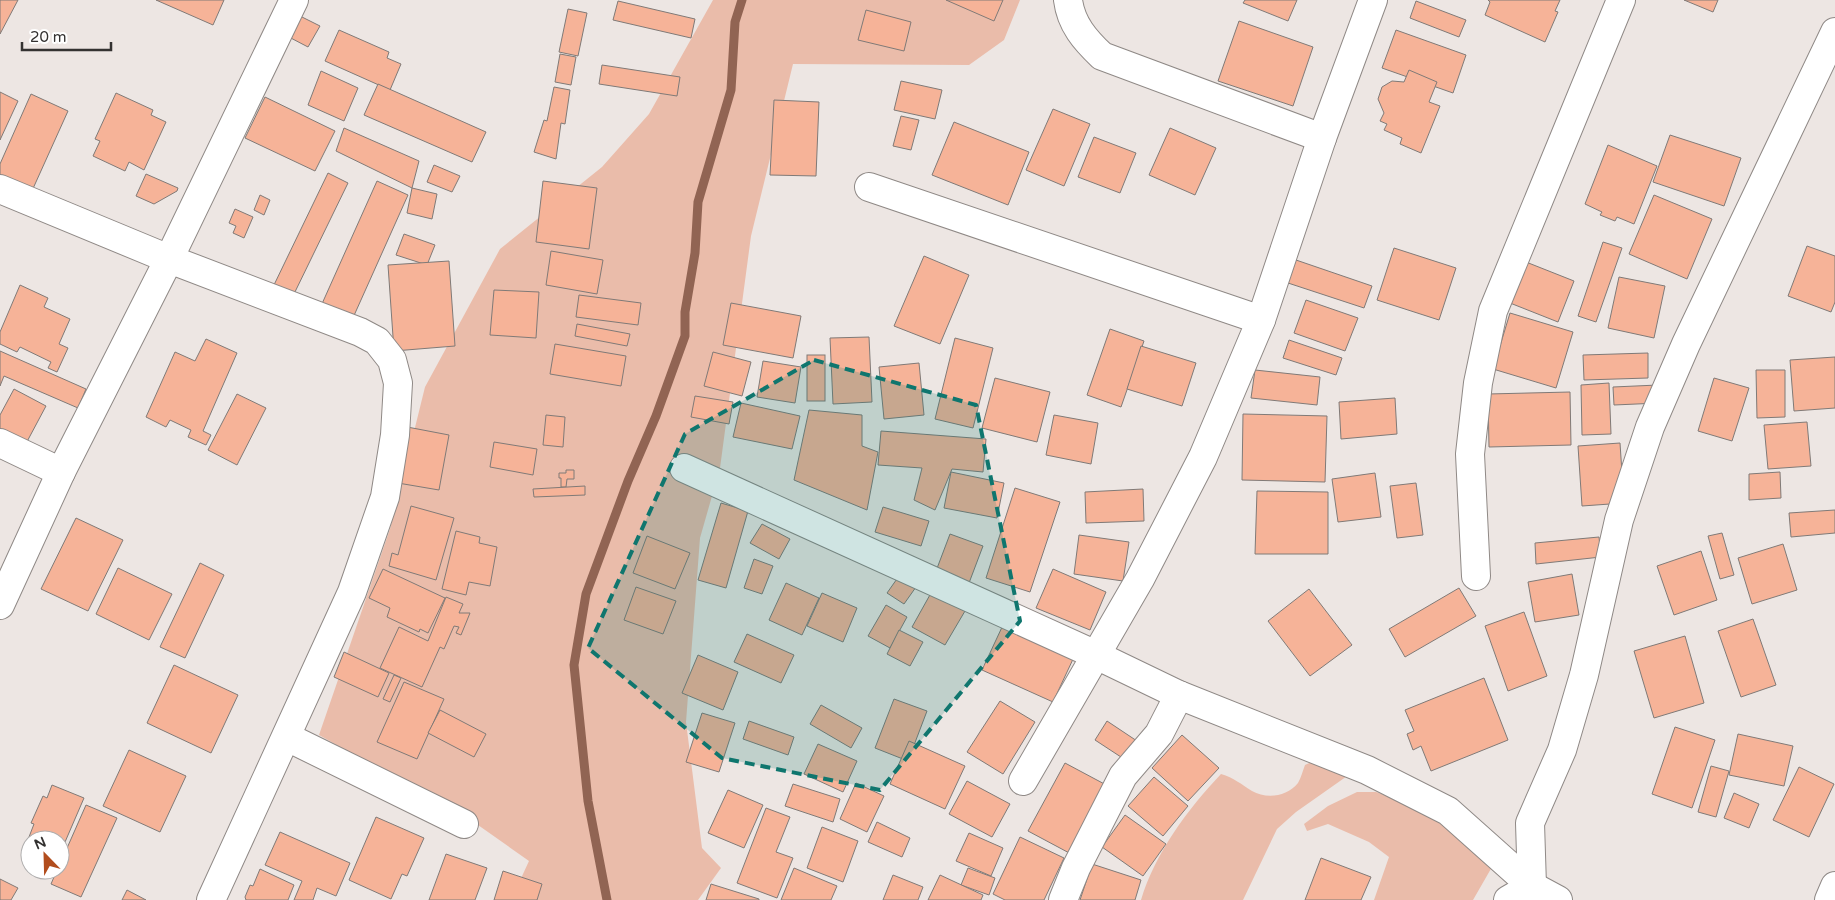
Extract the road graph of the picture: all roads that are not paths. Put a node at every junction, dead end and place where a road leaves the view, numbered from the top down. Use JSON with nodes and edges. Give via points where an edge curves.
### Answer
{"nodes":[{"id":1,"x":294,"y":0,"type":"edge"},
{"id":2,"x":1068,"y":0,"type":"edge"},
{"id":3,"x":1373,"y":0,"type":"edge"},
{"id":4,"x":1621,"y":0,"type":"edge"},
{"id":5,"x":1835,"y":32,"type":"edge"},
{"id":6,"x":1322,"y":138,"type":"junction"},
{"id":7,"x":870,"y":187,"type":"dead end"},
{"id":8,"x":0,"y":189,"type":"edge"},
{"id":9,"x":169,"y":259,"type":"junction"},
{"id":10,"x":1261,"y":320,"type":"junction"},
{"id":11,"x":0,"y":443,"type":"edge"},
{"id":12,"x":684,"y":468,"type":"dead end"},
{"id":13,"x":61,"y":472,"type":"junction"},
{"id":14,"x":1476,"y":576,"type":"dead end"},
{"id":15,"x":0,"y":605,"type":"edge"},
{"id":16,"x":1096,"y":655,"type":"junction"},
{"id":17,"x":1178,"y":695,"type":"junction"},
{"id":18,"x":287,"y":737,"type":"junction"},
{"id":19,"x":1023,"y":781,"type":"dead end"},
{"id":20,"x":464,"y":824,"type":"dead end"},
{"id":21,"x":1532,"y":886,"type":"junction"},
{"id":22,"x":1835,"y":886,"type":"edge"},
{"id":23,"x":211,"y":900,"type":"edge"},
{"id":24,"x":1063,"y":900,"type":"edge"},
{"id":25,"x":1508,"y":900,"type":"edge"},
{"id":26,"x":1558,"y":900,"type":"edge"},
{"id":27,"x":1829,"y":900,"type":"edge"}],
"edges":[{"from":1,"to":9,"type":"street"},
{"from":2,"to":6,"type":"street","via":[[1069,12],[1084,38],[1102,56]]},
{"from":3,"to":6,"type":"street"},
{"from":4,"to":14,"type":"street","via":[[1493,311],[1478,383],[1470,454]]},
{"from":5,"to":21,"type":"street","via":[[1686,344],[1650,427],[1619,520],[1584,674],[1562,750],[1530,823]]},
{"from":6,"to":10,"type":"street"},
{"from":7,"to":10,"type":"street"},
{"from":8,"to":9,"type":"street"},
{"from":9,"to":13,"type":"street"},
{"from":9,"to":18,"type":"street","via":[[377,341],[392,360],[398,383],[386,497],[352,592]]},
{"from":10,"to":16,"type":"street","via":[[1203,457],[1140,579]]},
{"from":11,"to":13,"type":"street"},
{"from":12,"to":16,"type":"street"},
{"from":13,"to":15,"type":"street"},
{"from":16,"to":17,"type":"street"},
{"from":16,"to":19,"type":"street"},
{"from":17,"to":21,"type":"street","via":[[1367,770],[1448,812]]},
{"from":17,"to":24,"type":"street","via":[[1159,734],[1123,776]]},
{"from":18,"to":20,"type":"street"},
{"from":18,"to":23,"type":"street"},
{"from":21,"to":25,"type":"street"},
{"from":21,"to":26,"type":"street"},
{"from":22,"to":27,"type":"street"}]}
